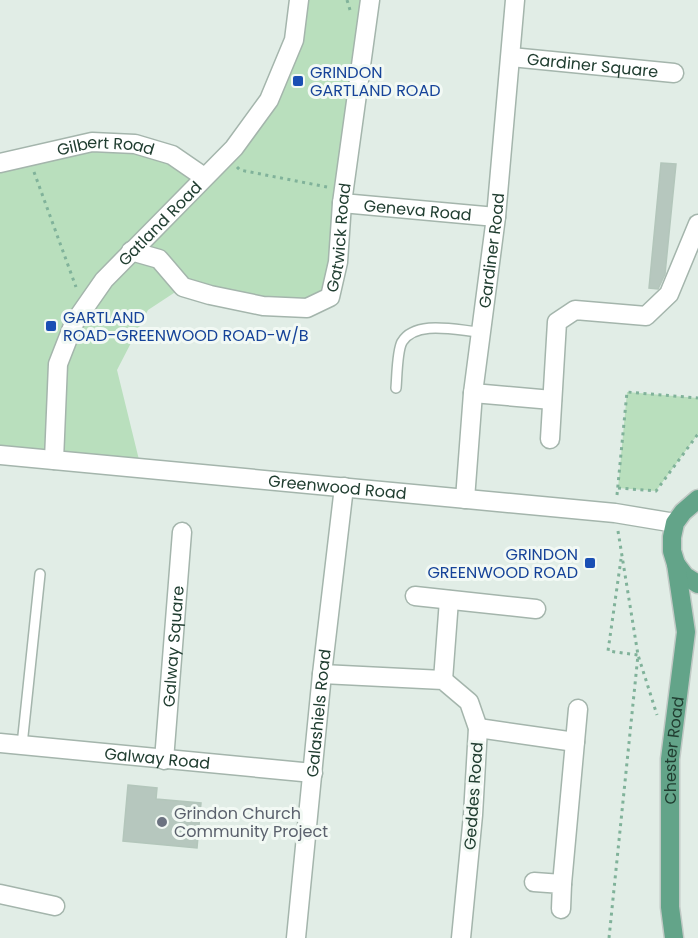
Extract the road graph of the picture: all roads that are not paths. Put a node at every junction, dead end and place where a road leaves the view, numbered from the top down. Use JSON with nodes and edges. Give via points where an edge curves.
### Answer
{"nodes":[{"id":1,"x":299,"y":0,"type":"edge"},
{"id":2,"x":370,"y":0,"type":"edge"},
{"id":3,"x":515,"y":0,"type":"edge"},
{"id":4,"x":511,"y":57,"type":"junction"},
{"id":5,"x":674,"y":74,"type":"dead end"},
{"id":6,"x":0,"y":163,"type":"edge"},
{"id":7,"x":204,"y":177,"type":"junction"},
{"id":8,"x":343,"y":197,"type":"junction"},
{"id":9,"x":496,"y":217,"type":"junction"},
{"id":10,"x":698,"y":224,"type":"edge"},
{"id":11,"x":131,"y":251,"type":"junction"},
{"id":12,"x":481,"y":332,"type":"junction"},
{"id":13,"x":396,"y":388,"type":"dead end"},
{"id":14,"x":473,"y":393,"type":"junction"},
{"id":15,"x":552,"y":400,"type":"junction"},
{"id":16,"x":550,"y":439,"type":"dead end"},
{"id":17,"x":0,"y":455,"type":"edge"},
{"id":18,"x":54,"y":460,"type":"junction"},
{"id":19,"x":344,"y":487,"type":"junction"},
{"id":20,"x":465,"y":499,"type":"junction"},
{"id":21,"x":697,"y":501,"type":"edge"},
{"id":22,"x":675,"y":523,"type":"junction"},
{"id":23,"x":182,"y":532,"type":"dead end"},
{"id":24,"x":676,"y":564,"type":"junction"},
{"id":25,"x":40,"y":574,"type":"dead end"},
{"id":26,"x":698,"y":584,"type":"edge"},
{"id":27,"x":415,"y":596,"type":"dead end"},
{"id":28,"x":449,"y":600,"type":"junction"},
{"id":29,"x":536,"y":609,"type":"dead end"},
{"id":30,"x":322,"y":674,"type":"junction"},
{"id":31,"x":443,"y":680,"type":"junction"},
{"id":32,"x":578,"y":709,"type":"dead end"},
{"id":33,"x":478,"y":728,"type":"junction"},
{"id":34,"x":574,"y":742,"type":"junction"},
{"id":35,"x":0,"y":743,"type":"edge"},
{"id":36,"x":21,"y":745,"type":"junction"},
{"id":37,"x":164,"y":760,"type":"junction"},
{"id":38,"x":313,"y":773,"type":"junction"},
{"id":39,"x":534,"y":882,"type":"dead end"},
{"id":40,"x":562,"y":884,"type":"junction"},
{"id":41,"x":0,"y":894,"type":"edge"},
{"id":42,"x":55,"y":906,"type":"dead end"},
{"id":43,"x":561,"y":909,"type":"dead end"},
{"id":44,"x":296,"y":938,"type":"edge"},
{"id":45,"x":461,"y":938,"type":"edge"},
{"id":46,"x":674,"y":938,"type":"edge"}],
"edges":[{"from":1,"to":7,"type":"street","name":"Gatland Road","via":[[294,40],[269,100],[234,148]]},
{"from":2,"to":8,"type":"street","name":"Gatwick Road"},
{"from":3,"to":4,"type":"street","name":"Gardiner Road"},
{"from":4,"to":5,"type":"street","name":"Gardiner Square"},
{"from":4,"to":9,"type":"street","name":"Gardiner Road"},
{"from":6,"to":7,"type":"street","name":"Gilbert Road","via":[[92,142],[135,144],[172,155]]},
{"from":7,"to":11,"type":"street","name":"Gatland Road"},
{"from":8,"to":9,"type":"street","name":"Geneva Road"},
{"from":8,"to":11,"type":"street","name":"Gatwick Road","via":[[338,262],[330,297],[307,308],[263,306],[183,287],[159,259]]},
{"from":9,"to":12,"type":"street","name":"Gardiner Road"},
{"from":10,"to":15,"type":"street","via":[[669,294],[646,316],[575,310],[557,322]]},
{"from":11,"to":18,"type":"street","name":"Gatland Road","via":[[104,280],[74,323],[58,364]]},
{"from":12,"to":13,"type":"lane","via":[[423,328],[411,333],[402,343]]},
{"from":12,"to":14,"type":"street","name":"Gardiner Road"},
{"from":14,"to":15,"type":"street"},
{"from":14,"to":20,"type":"street","name":"Gardiner Road"},
{"from":15,"to":16,"type":"street"},
{"from":17,"to":18,"type":"street","name":"Greenwood Road"},
{"from":18,"to":19,"type":"street","name":"Greenwood Road"},
{"from":19,"to":20,"type":"street","name":"Greenwood Road"},
{"from":19,"to":30,"type":"street","name":"Galashiels Road"},
{"from":20,"to":22,"type":"street","name":"Greenwood Road","via":[[615,513]]},
{"from":21,"to":22,"type":"main road"},
{"from":22,"to":24,"type":"main road","name":"Chester Road","via":[[672,551]]},
{"from":23,"to":37,"type":"street","name":"Galway Square"},
{"from":24,"to":26,"type":"main road"},
{"from":24,"to":46,"type":"main road","name":"Chester Road","via":[[686,632],[670,759],[670,907]]},
{"from":25,"to":36,"type":"lane"},
{"from":27,"to":28,"type":"street"},
{"from":28,"to":29,"type":"street"},
{"from":28,"to":31,"type":"street"},
{"from":30,"to":31,"type":"street"},
{"from":30,"to":38,"type":"street","name":"Galashiels Road"},
{"from":31,"to":33,"type":"street","name":"Geddes Road","via":[[470,702]]},
{"from":32,"to":34,"type":"street"},
{"from":33,"to":34,"type":"street"},
{"from":33,"to":45,"type":"street","name":"Geddes Road"},
{"from":34,"to":40,"type":"street"},
{"from":35,"to":36,"type":"street","name":"Galway Road"},
{"from":36,"to":37,"type":"street","name":"Galway Road"},
{"from":37,"to":38,"type":"street","name":"Galway Road"},
{"from":38,"to":44,"type":"street","name":"Galashiels Road"},
{"from":39,"to":40,"type":"street"},
{"from":40,"to":43,"type":"street"},
{"from":41,"to":42,"type":"street"}]}
